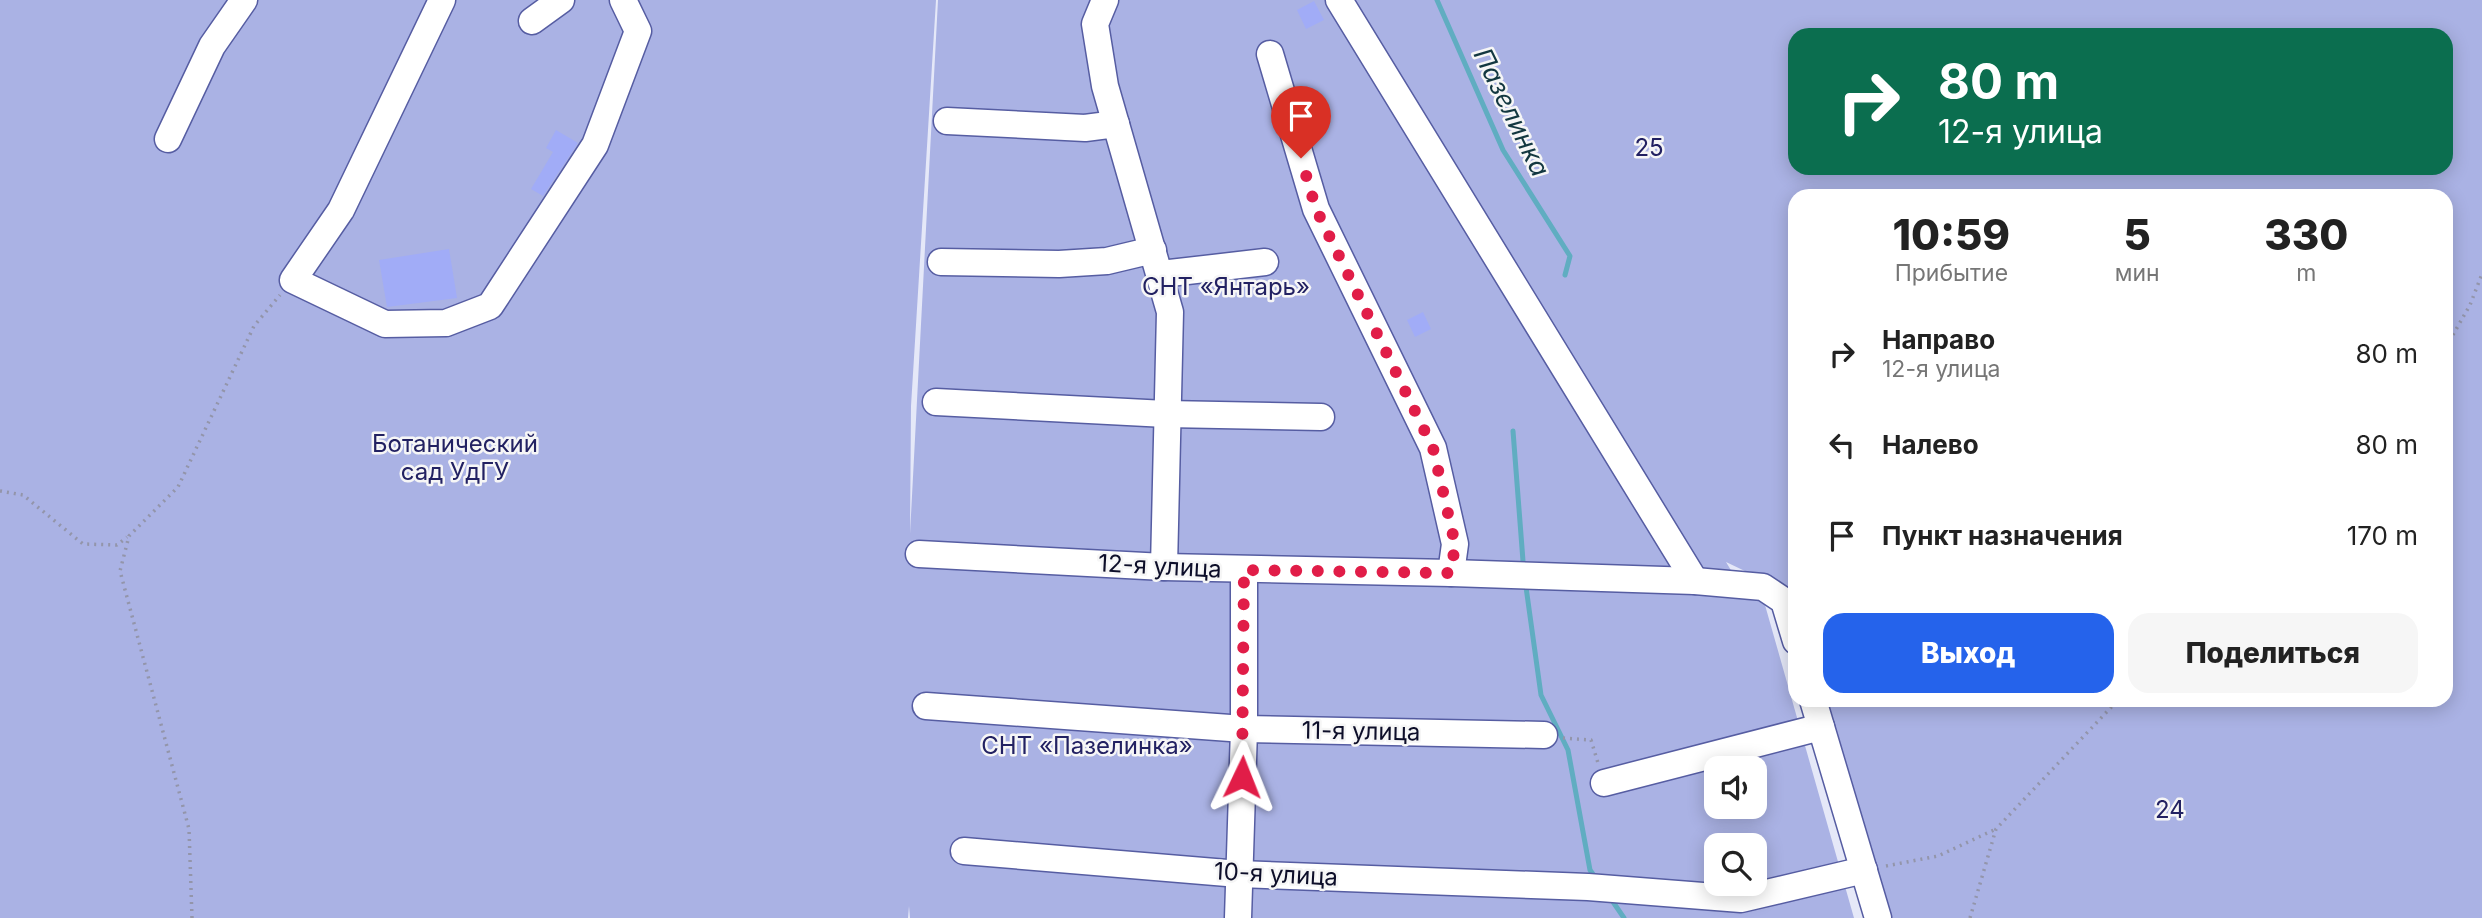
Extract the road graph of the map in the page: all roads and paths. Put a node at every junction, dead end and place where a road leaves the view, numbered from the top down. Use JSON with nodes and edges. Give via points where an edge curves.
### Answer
{"nodes":[{"id":1,"x":244,"y":0,"type":"edge"},
{"id":2,"x":442,"y":0,"type":"edge"},
{"id":3,"x":561,"y":0,"type":"edge"},
{"id":4,"x":625,"y":0,"type":"edge"},
{"id":5,"x":1105,"y":0,"type":"edge"},
{"id":6,"x":1339,"y":0,"type":"edge"},
{"id":7,"x":532,"y":21,"type":"dead end"},
{"id":8,"x":1270,"y":54,"type":"dead end"},
{"id":9,"x":947,"y":121,"type":"dead end"},
{"id":10,"x":1116,"y":124,"type":"junction"},
{"id":11,"x":168,"y":139,"type":"dead end"},
{"id":12,"x":941,"y":262,"type":"dead end"},
{"id":13,"x":1157,"y":262,"type":"junction"},
{"id":14,"x":1265,"y":262,"type":"dead end"},
{"id":15,"x":2482,"y":274,"type":"edge"},
{"id":16,"x":293,"y":280,"type":"junction"},
{"id":17,"x":2453,"y":335,"type":"edge"},
{"id":18,"x":936,"y":402,"type":"dead end"},
{"id":19,"x":1166,"y":414,"type":"junction"},
{"id":20,"x":1321,"y":417,"type":"dead end"},
{"id":21,"x":0,"y":491,"type":"edge"},
{"id":22,"x":129,"y":536,"type":"junction"},
{"id":23,"x":919,"y":554,"type":"dead end"},
{"id":24,"x":1164,"y":567,"type":"junction"},
{"id":25,"x":1244,"y":570,"type":"junction"},
{"id":26,"x":1451,"y":573,"type":"junction"},
{"id":27,"x":1695,"y":581,"type":"junction"},
{"id":28,"x":1788,"y":614,"type":"edge"},
{"id":29,"x":926,"y":706,"type":"dead end"},
{"id":30,"x":1815,"y":707,"type":"edge"},
{"id":31,"x":2111,"y":707,"type":"edge"},
{"id":32,"x":1821,"y":727,"type":"junction"},
{"id":33,"x":1244,"y":729,"type":"junction"},
{"id":34,"x":1557,"y":737,"type":"joint"},
{"id":35,"x":1604,"y":783,"type":"joint"},
{"id":36,"x":1996,"y":829,"type":"junction"},
{"id":37,"x":964,"y":851,"type":"dead end"},
{"id":38,"x":1864,"y":870,"type":"junction"},
{"id":39,"x":1239,"y":874,"type":"junction"},
{"id":40,"x":192,"y":918,"type":"edge"},
{"id":41,"x":1238,"y":918,"type":"edge"},
{"id":42,"x":1878,"y":918,"type":"edge"},
{"id":43,"x":1969,"y":918,"type":"edge"}],
"edges":[{"from":1,"to":11,"type":"street","via":[[212,46]]},
{"from":2,"to":16,"type":"street","via":[[341,210]]},
{"from":3,"to":7,"type":"street"},
{"from":4,"to":16,"type":"street","via":[[638,31],[595,145],[490,306],[446,323],[385,324]]},
{"from":5,"to":10,"type":"street","via":[[1095,24]]},
{"from":6,"to":27,"type":"street"},
{"from":8,"to":26,"type":"street","via":[[1316,209],[1433,448],[1455,544]]},
{"from":9,"to":10,"type":"street","via":[[1085,128]]},
{"from":10,"to":13,"type":"street"},
{"from":12,"to":13,"type":"street"},
{"from":13,"to":14,"type":"street"},
{"from":13,"to":19,"type":"street","via":[[1170,312]]},
{"from":15,"to":17,"type":"path"},
{"from":16,"to":22,"type":"path","via":[[254,326],[178,487]]},
{"from":18,"to":19,"type":"street"},
{"from":19,"to":20,"type":"street"},
{"from":19,"to":24,"type":"street"},
{"from":21,"to":22,"type":"path","via":[[23,495],[83,544],[117,545]]},
{"from":22,"to":40,"type":"path","via":[[120,571],[189,829]]},
{"from":23,"to":24,"type":"street","name":"12-я улица"},
{"from":24,"to":25,"type":"street","name":"12-я улица"},
{"from":25,"to":26,"type":"street","name":"12-я улица"},
{"from":25,"to":33,"type":"street"},
{"from":26,"to":27,"type":"street","name":"12-я улица"},
{"from":27,"to":28,"type":"street","name":"12-я улица","via":[[1763,587],[1784,601]]},
{"from":29,"to":33,"type":"street","name":"11-я улица"},
{"from":30,"to":32,"type":"street"},
{"from":31,"to":36,"type":"path"},
{"from":32,"to":35,"type":"street"},
{"from":32,"to":38,"type":"street"},
{"from":33,"to":34,"type":"street","name":"11-я улица"},
{"from":33,"to":39,"type":"street"},
{"from":34,"to":35,"type":"path","via":[[1591,740]]},
{"from":36,"to":38,"type":"path","via":[[1938,856]]},
{"from":36,"to":43,"type":"path"},
{"from":37,"to":39,"type":"street","name":"10-я улица"},
{"from":38,"to":39,"type":"street","name":"10-я улица","via":[[1741,899],[1601,888]]},
{"from":38,"to":42,"type":"street"},
{"from":39,"to":41,"type":"street"}]}
